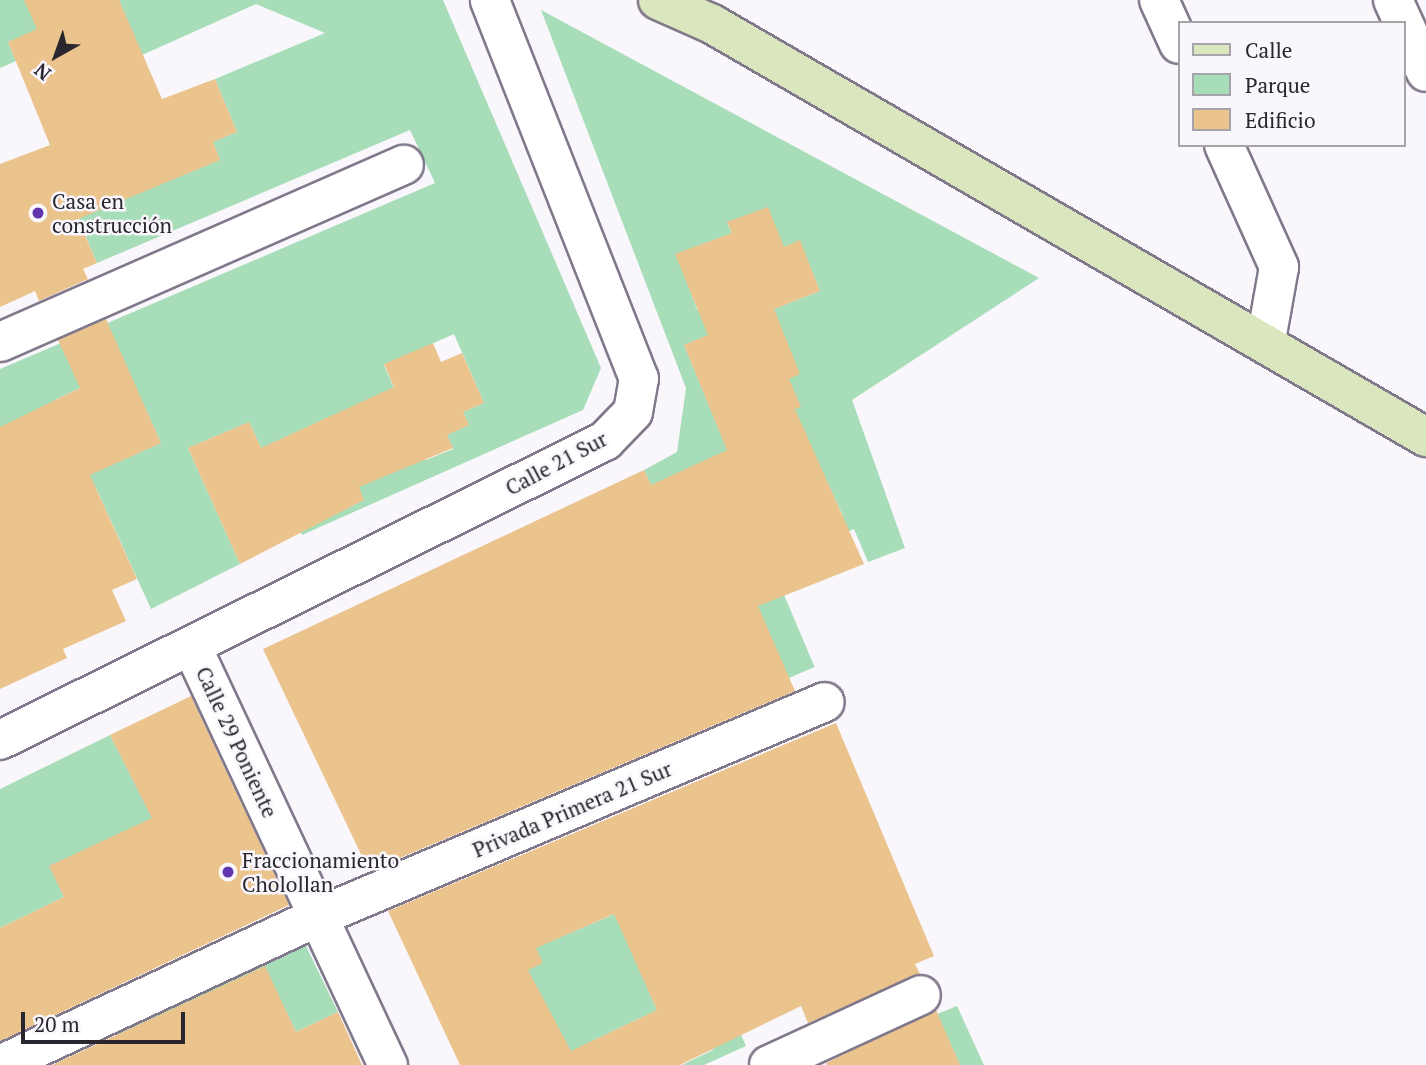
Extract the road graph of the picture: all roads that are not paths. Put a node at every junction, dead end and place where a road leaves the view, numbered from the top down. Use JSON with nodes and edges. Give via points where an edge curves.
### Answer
{"nodes":[{"id":1,"x":490,"y":0,"type":"edge"},
{"id":2,"x":658,"y":0,"type":"edge"},
{"id":3,"x":1159,"y":0,"type":"edge"},
{"id":4,"x":1398,"y":2,"type":"edge"},
{"id":5,"x":716,"y":12,"type":"edge"},
{"id":6,"x":1178,"y":42,"type":"edge"},
{"id":7,"x":1426,"y":72,"type":"edge"},
{"id":8,"x":1225,"y":147,"type":"edge"},
{"id":9,"x":404,"y":164,"type":"dead end"},
{"id":10,"x":1266,"y":340,"type":"junction"},
{"id":11,"x":0,"y":342,"type":"edge"},
{"id":12,"x":1426,"y":437,"type":"edge"},
{"id":13,"x":192,"y":647,"type":"junction"},
{"id":14,"x":825,"y":702,"type":"dead end"},
{"id":15,"x":0,"y":740,"type":"edge"},
{"id":16,"x":320,"y":916,"type":"junction"},
{"id":17,"x":920,"y":995,"type":"dead end"},
{"id":18,"x":0,"y":1065,"type":"edge"},
{"id":19,"x":388,"y":1065,"type":"edge"},
{"id":20,"x":769,"y":1065,"type":"edge"}],
"edges":[{"from":1,"to":13,"type":"street","name":"Calle 21 Sur","via":[[639,379],[633,412],[605,441]]},
{"from":2,"to":5,"type":"main road"},
{"from":3,"to":6,"type":"street"},
{"from":4,"to":7,"type":"street"},
{"from":5,"to":10,"type":"main road"},
{"from":8,"to":10,"type":"street","via":[[1279,267]]},
{"from":9,"to":11,"type":"street"},
{"from":10,"to":12,"type":"main road"},
{"from":13,"to":15,"type":"street","name":"Calle 21 Sur"},
{"from":13,"to":16,"type":"street","name":"Calle 29 Poniente"},
{"from":14,"to":16,"type":"street","name":"Privada Primera 21 Sur"},
{"from":16,"to":18,"type":"street","name":"Privada Primera 21 Sur"},
{"from":16,"to":19,"type":"street","name":"Calle 29 Poniente"},
{"from":17,"to":20,"type":"street"}]}
